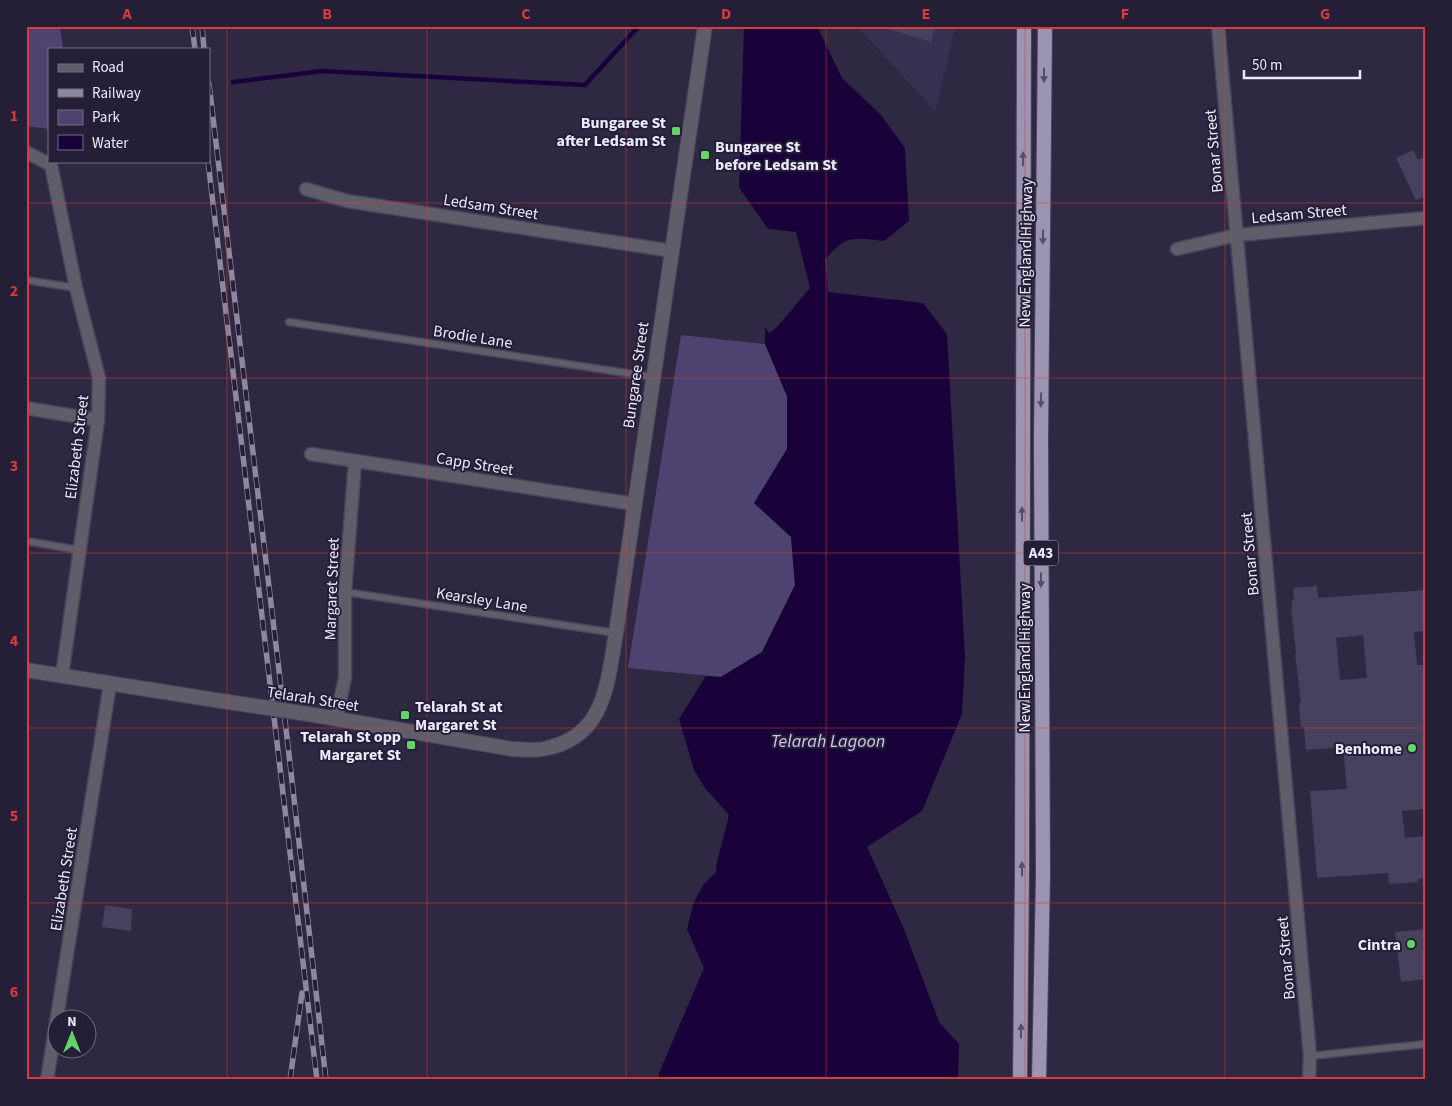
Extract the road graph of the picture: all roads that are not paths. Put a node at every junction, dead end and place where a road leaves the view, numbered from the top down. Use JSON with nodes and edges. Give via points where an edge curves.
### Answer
{"nodes":[{"id":1,"x":705,"y":26,"type":"edge"},
{"id":2,"x":1024,"y":26,"type":"edge"},
{"id":3,"x":1045,"y":26,"type":"edge"},
{"id":4,"x":1218,"y":26,"type":"edge"},
{"id":5,"x":26,"y":152,"type":"edge"},
{"id":6,"x":306,"y":189,"type":"dead end"},
{"id":7,"x":1426,"y":218,"type":"edge"},
{"id":8,"x":1237,"y":235,"type":"junction"},
{"id":9,"x":1177,"y":249,"type":"dead end"},
{"id":10,"x":672,"y":250,"type":"junction"},
{"id":11,"x":26,"y":280,"type":"edge"},
{"id":12,"x":76,"y":288,"type":"junction"},
{"id":13,"x":289,"y":322,"type":"dead end"},
{"id":14,"x":652,"y":377,"type":"junction"},
{"id":15,"x":26,"y":408,"type":"edge"},
{"id":16,"x":98,"y":420,"type":"junction"},
{"id":17,"x":311,"y":454,"type":"dead end"},
{"id":18,"x":355,"y":461,"type":"junction"},
{"id":19,"x":634,"y":504,"type":"junction"},
{"id":20,"x":26,"y":542,"type":"edge"},
{"id":21,"x":79,"y":550,"type":"junction"},
{"id":22,"x":345,"y":592,"type":"junction"},
{"id":23,"x":616,"y":634,"type":"junction"},
{"id":24,"x":26,"y":670,"type":"edge"},
{"id":25,"x":62,"y":676,"type":"junction"},
{"id":26,"x":110,"y":684,"type":"junction"},
{"id":27,"x":336,"y":719,"type":"junction"},
{"id":28,"x":588,"y":725,"type":"joint"},
{"id":29,"x":1426,"y":1044,"type":"edge"},
{"id":30,"x":1310,"y":1056,"type":"junction"},
{"id":31,"x":47,"y":1080,"type":"edge"},
{"id":32,"x":1020,"y":1080,"type":"edge"},
{"id":33,"x":1039,"y":1080,"type":"edge"},
{"id":34,"x":1309,"y":1080,"type":"edge"}],
"edges":[{"from":1,"to":10,"type":"street","name":"Bungaree Street"},
{"from":32,"to":2,"type":"highway","name":"New England Highway","number":"A43","one_way":true},
{"from":3,"to":33,"type":"highway","name":"New England Highway","number":"A43","one_way":true,"via":[[1041,430],[1043,875]]},
{"from":4,"to":8,"type":"street","name":"Bonar Street"},
{"from":5,"to":12,"type":"street","name":"Elizabeth Street","via":[[50,165]]},
{"from":6,"to":10,"type":"street","name":"Ledsam Street","via":[[347,200]]},
{"from":7,"to":8,"type":"street","name":"Ledsam Street"},
{"from":8,"to":9,"type":"street","name":"Ledsam Street"},
{"from":8,"to":30,"type":"street","name":"Bonar Street"},
{"from":10,"to":14,"type":"street","name":"Bungaree Street"},
{"from":11,"to":12,"type":"lane"},
{"from":12,"to":16,"type":"street","name":"Elizabeth Street","via":[[99,378]]},
{"from":13,"to":14,"type":"lane","name":"Brodie Lane"},
{"from":14,"to":19,"type":"street","name":"Bungaree Street"},
{"from":15,"to":16,"type":"street"},
{"from":16,"to":21,"type":"street","name":"Elizabeth Street"},
{"from":17,"to":18,"type":"street","name":"Capp Street"},
{"from":18,"to":19,"type":"street","name":"Capp Street"},
{"from":18,"to":22,"type":"street","name":"Margaret Street"},
{"from":19,"to":23,"type":"street","name":"Bungaree Street"},
{"from":20,"to":21,"type":"lane"},
{"from":21,"to":25,"type":"street","name":"Elizabeth Street"},
{"from":22,"to":23,"type":"lane","name":"Kearsley Lane"},
{"from":22,"to":27,"type":"street","name":"Margaret Street","via":[[345,678]]},
{"from":23,"to":28,"type":"street","name":"Bungaree Street","via":[[606,690]]},
{"from":24,"to":25,"type":"street","name":"Telarah Street"},
{"from":25,"to":26,"type":"street","name":"Telarah Street"},
{"from":26,"to":27,"type":"street","name":"Telarah Street","bridge":true},
{"from":26,"to":31,"type":"street","name":"Elizabeth Street"},
{"from":27,"to":28,"type":"street","name":"Telarah Street","via":[[512,749],[541,750],[566,743]]},
{"from":29,"to":30,"type":"lane"},
{"from":30,"to":34,"type":"street","name":"Bonar Street"}]}
